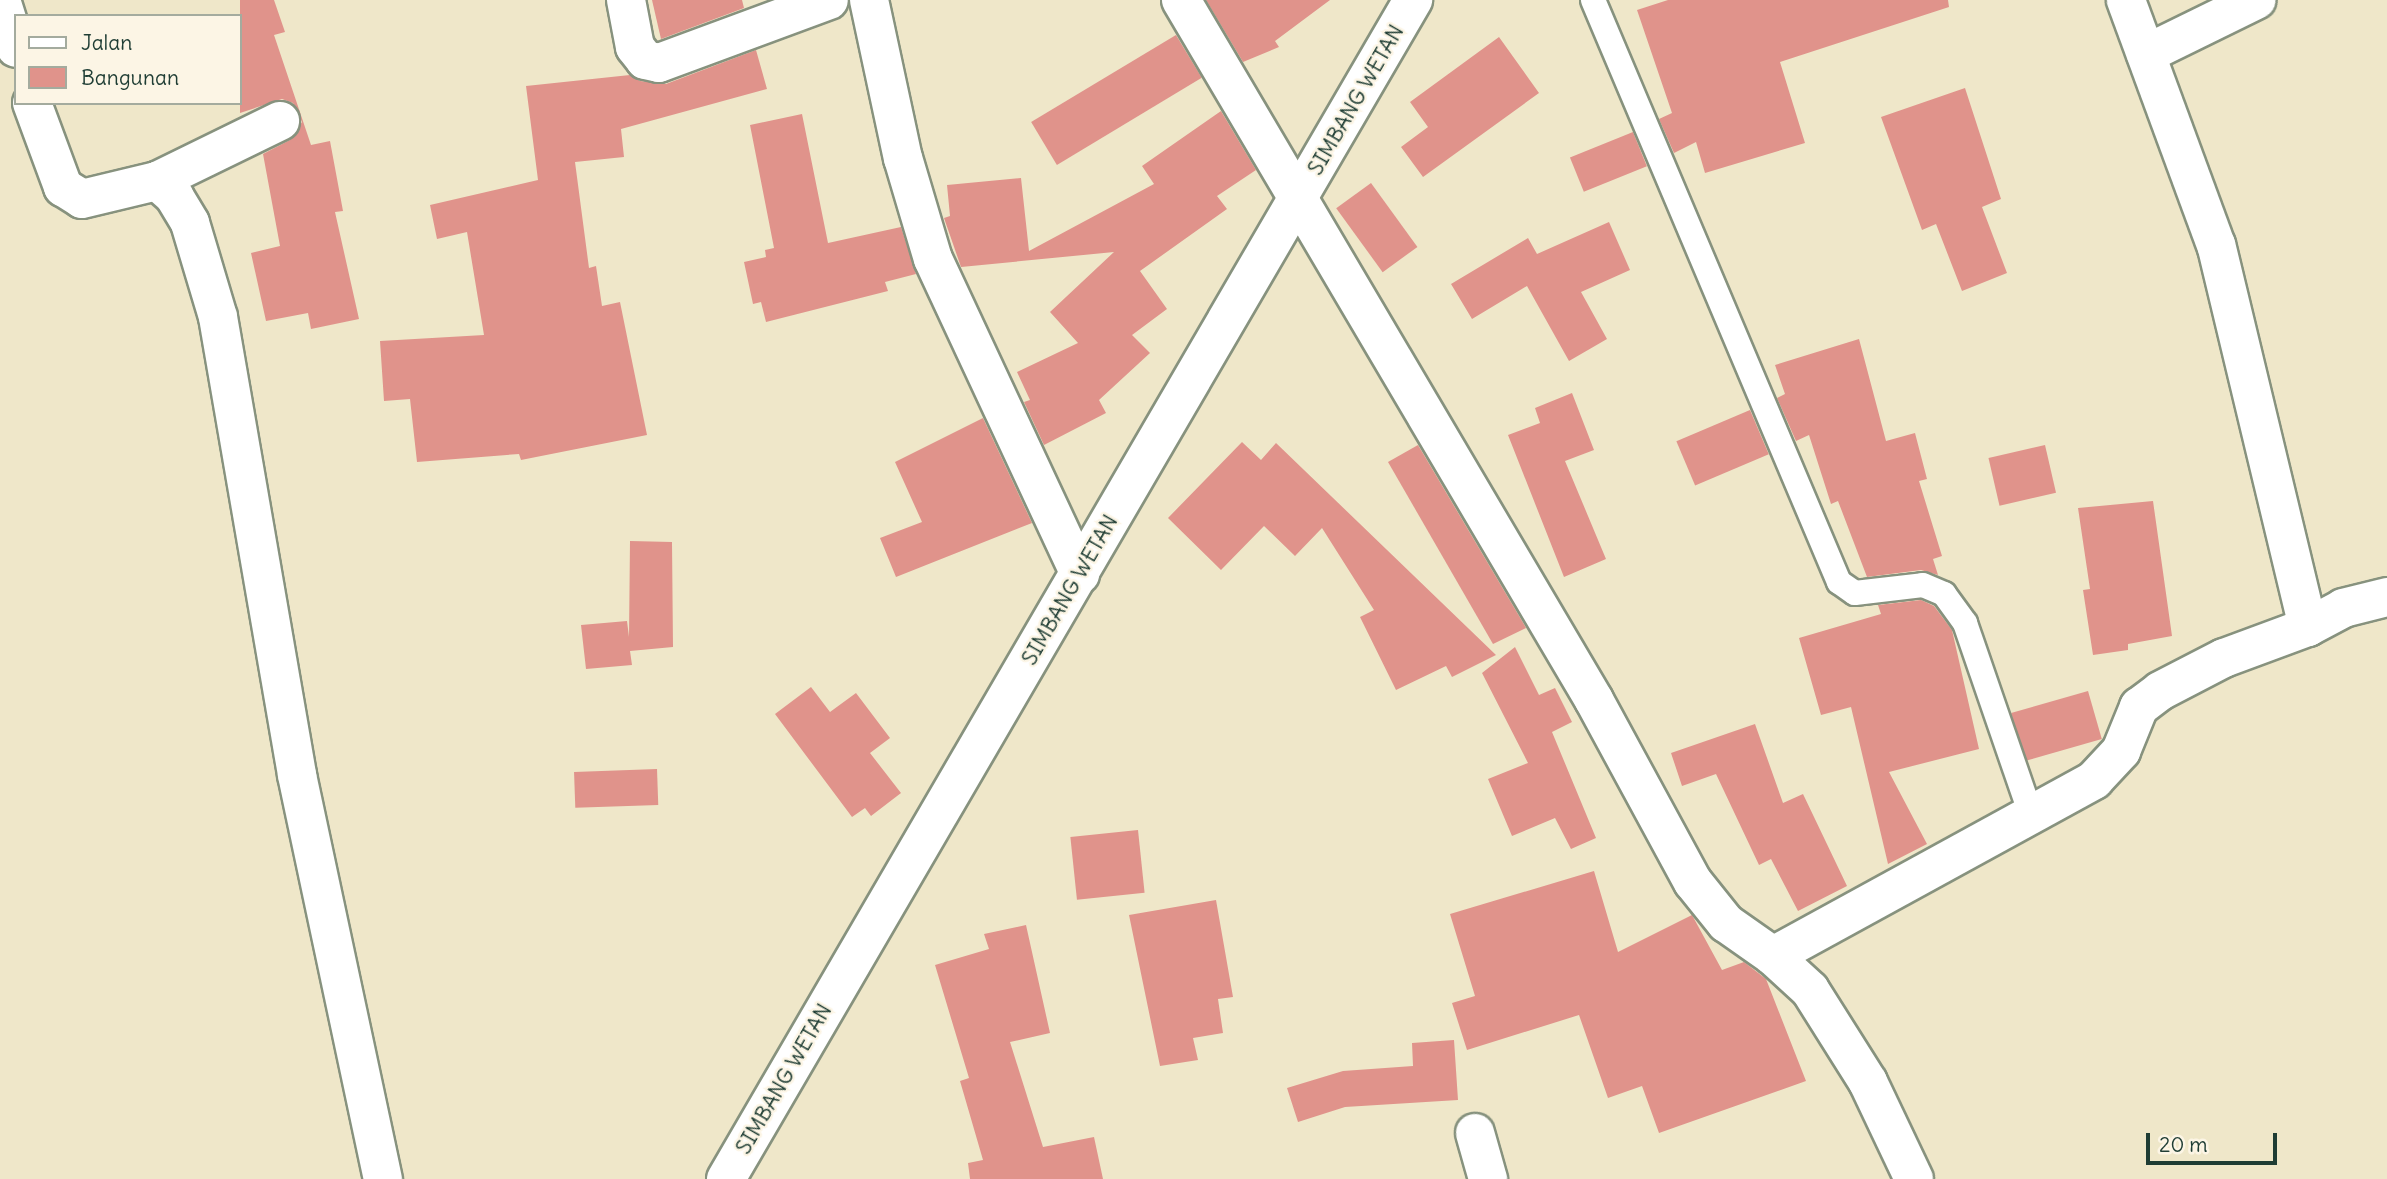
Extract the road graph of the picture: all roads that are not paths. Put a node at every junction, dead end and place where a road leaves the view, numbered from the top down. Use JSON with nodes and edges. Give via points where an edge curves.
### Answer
{"nodes":[{"id":1,"x":2,"y":0,"type":"edge"},
{"id":2,"x":626,"y":0,"type":"edge"},
{"id":3,"x":829,"y":0,"type":"edge"},
{"id":4,"x":869,"y":0,"type":"edge"},
{"id":5,"x":1181,"y":0,"type":"edge"},
{"id":6,"x":1413,"y":0,"type":"edge"},
{"id":7,"x":1593,"y":0,"type":"edge"},
{"id":8,"x":2126,"y":0,"type":"edge"},
{"id":9,"x":2256,"y":0,"type":"edge"},
{"id":10,"x":14,"y":41,"type":"edge"},
{"id":11,"x":2146,"y":54,"type":"junction"},
{"id":12,"x":33,"y":105,"type":"edge"},
{"id":13,"x":280,"y":121,"type":"dead end"},
{"id":14,"x":157,"y":181,"type":"junction"},
{"id":15,"x":1299,"y":198,"type":"junction"},
{"id":16,"x":1080,"y":574,"type":"junction"},
{"id":17,"x":2387,"y":597,"type":"edge"},
{"id":18,"x":2308,"y":627,"type":"junction"},
{"id":19,"x":2031,"y":815,"type":"junction"},
{"id":20,"x":1773,"y":956,"type":"junction"},
{"id":21,"x":1475,"y":1133,"type":"dead end"},
{"id":22,"x":728,"y":1178,"type":"edge"},
{"id":23,"x":383,"y":1179,"type":"edge"},
{"id":24,"x":1488,"y":1179,"type":"edge"},
{"id":25,"x":1914,"y":1179,"type":"edge"}],
"edges":[{"from":1,"to":10,"type":"street"},
{"from":2,"to":3,"type":"street","via":[[635,47],[645,60],[659,63]]},
{"from":4,"to":16,"type":"street","via":[[902,158],[933,259]]},
{"from":5,"to":15,"type":"street"},
{"from":6,"to":15,"type":"street","name":"SIMBANG WETAN"},
{"from":7,"to":19,"type":"lane","via":[[1839,582],[1855,593],[1923,585],[1944,594],[1965,623]]},
{"from":8,"to":11,"type":"street"},
{"from":9,"to":11,"type":"street"},
{"from":11,"to":18,"type":"street","via":[[2216,245]]},
{"from":12,"to":14,"type":"street","via":[[63,187],[82,199]]},
{"from":13,"to":14,"type":"street"},
{"from":14,"to":23,"type":"street","via":[[174,196],[190,223],[218,317],[297,775]]},
{"from":15,"to":16,"type":"street","name":"SIMBANG WETAN"},
{"from":15,"to":20,"type":"street","via":[[1594,700],[1693,882],[1726,923]]},
{"from":16,"to":22,"type":"street","name":"SIMBANG WETAN"},
{"from":17,"to":18,"type":"street","via":[[2343,608]]},
{"from":18,"to":19,"type":"street","via":[[2224,658],[2160,691],[2139,707],[2113,764]]},
{"from":19,"to":20,"type":"street"},
{"from":20,"to":25,"type":"street","via":[[1810,990],[1846,1048]]},
{"from":21,"to":24,"type":"street"}]}
